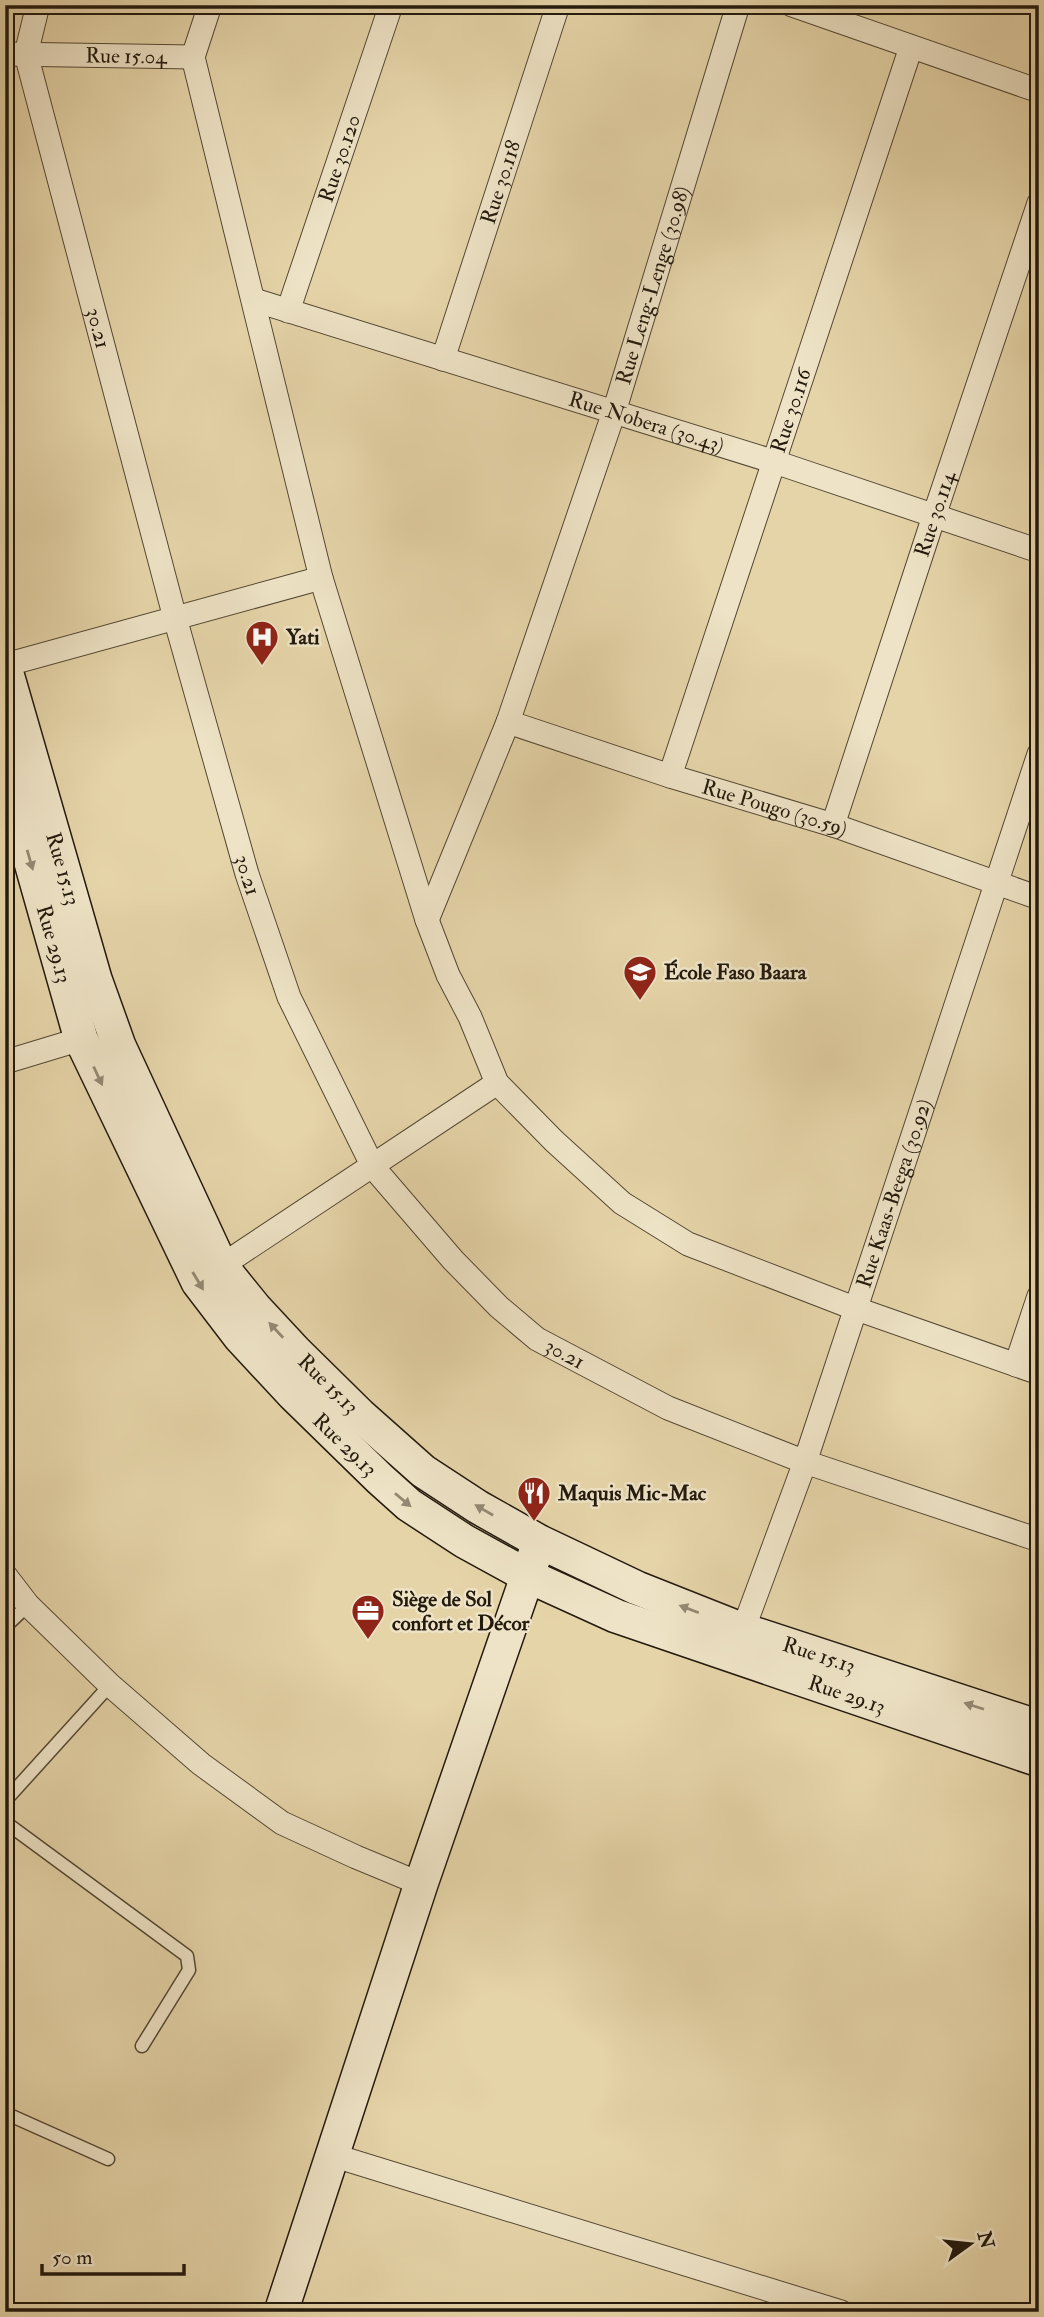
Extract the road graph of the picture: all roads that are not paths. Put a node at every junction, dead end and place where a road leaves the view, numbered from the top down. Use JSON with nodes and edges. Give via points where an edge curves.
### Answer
{"nodes":[{"id":1,"x":38,"y":5,"type":"edge"},
{"id":2,"x":210,"y":5,"type":"edge"},
{"id":3,"x":391,"y":5,"type":"edge"},
{"id":4,"x":558,"y":5,"type":"edge"},
{"id":5,"x":737,"y":5,"type":"edge"},
{"id":6,"x":792,"y":5,"type":"edge"},
{"id":7,"x":911,"y":47,"type":"junction"},
{"id":8,"x":15,"y":54,"type":"edge"},
{"id":9,"x":193,"y":57,"type":"junction"},
{"id":10,"x":1039,"y":91,"type":"edge"},
{"id":11,"x":1039,"y":203,"type":"edge"},
{"id":12,"x":254,"y":300,"type":"junction"},
{"id":13,"x":288,"y":311,"type":"junction"},
{"id":14,"x":443,"y":359,"type":"junction"},
{"id":15,"x":614,"y":412,"type":"junction"},
{"id":16,"x":775,"y":463,"type":"junction"},
{"id":17,"x":934,"y":516,"type":"junction"},
{"id":18,"x":1039,"y":551,"type":"edge"},
{"id":19,"x":321,"y":578,"type":"junction"},
{"id":20,"x":175,"y":618,"type":"junction"},
{"id":21,"x":5,"y":666,"type":"edge"},
{"id":22,"x":508,"y":722,"type":"junction"},
{"id":23,"x":1039,"y":754,"type":"edge"},
{"id":24,"x":5,"y":771,"type":"edge"},
{"id":25,"x":670,"y":776,"type":"junction"},
{"id":26,"x":833,"y":825,"type":"junction"},
{"id":27,"x":997,"y":884,"type":"junction"},
{"id":28,"x":1039,"y":898,"type":"edge"},
{"id":29,"x":427,"y":920,"type":"junction"},
{"id":30,"x":81,"y":1039,"type":"junction"},
{"id":31,"x":5,"y":1062,"type":"edge"},
{"id":32,"x":497,"y":1083,"type":"junction"},
{"id":33,"x":373,"y":1167,"type":"junction"},
{"id":34,"x":220,"y":1266,"type":"junction"},
{"id":35,"x":1039,"y":1296,"type":"edge"},
{"id":36,"x":855,"y":1308,"type":"junction"},
{"id":37,"x":1016,"y":1366,"type":"junction"},
{"id":38,"x":1039,"y":1373,"type":"edge"},
{"id":39,"x":805,"y":1462,"type":"junction"},
{"id":40,"x":1039,"y":1540,"type":"edge"},
{"id":41,"x":540,"y":1542,"type":"junction"},
{"id":42,"x":5,"y":1574,"type":"edge"},
{"id":43,"x":526,"y":1575,"type":"junction"},
{"id":44,"x":28,"y":1605,"type":"junction"},
{"id":45,"x":5,"y":1627,"type":"edge"},
{"id":46,"x":743,"y":1630,"type":"junction"},
{"id":47,"x":110,"y":1685,"type":"junction"},
{"id":48,"x":1039,"y":1727,"type":"edge"},
{"id":49,"x":1039,"y":1760,"type":"edge"},
{"id":50,"x":5,"y":1801,"type":"edge"},
{"id":51,"x":5,"y":1822,"type":"edge"},
{"id":52,"x":421,"y":1884,"type":"junction"},
{"id":53,"x":142,"y":2046,"type":"dead end"},
{"id":54,"x":5,"y":2113,"type":"edge"},
{"id":55,"x":332,"y":2155,"type":"junction"},
{"id":56,"x":108,"y":2159,"type":"dead end"},
{"id":57,"x":281,"y":2312,"type":"edge"},
{"id":58,"x":841,"y":2312,"type":"edge"}],
"edges":[{"from":1,"to":8,"type":"street"},
{"from":2,"to":9,"type":"street","name":"Rue 15.04"},
{"from":3,"to":13,"type":"street","name":"Rue 30.120"},
{"from":4,"to":14,"type":"street","name":"Rue 30.118"},
{"from":5,"to":15,"type":"street","name":"Rue Leng-Lenge (30.98)"},
{"from":6,"to":7,"type":"street"},
{"from":7,"to":10,"type":"street"},
{"from":7,"to":16,"type":"street","name":"Rue 30.116"},
{"from":8,"to":9,"type":"street","name":"Rue 15.04"},
{"from":8,"to":20,"type":"street","name":"30.21","number":"30.21"},
{"from":9,"to":12,"type":"street"},
{"from":11,"to":17,"type":"street","name":"Rue 30.114"},
{"from":12,"to":13,"type":"street","name":"Rue Nobera (30.43)"},
{"from":12,"to":19,"type":"street"},
{"from":13,"to":14,"type":"street","name":"Rue Nobera (30.43)"},
{"from":14,"to":15,"type":"street","name":"Rue Nobera (30.43)"},
{"from":15,"to":16,"type":"street","name":"Rue Nobera (30.43)"},
{"from":15,"to":22,"type":"street","name":"Rue Leng-Lenge (30.98)"},
{"from":16,"to":17,"type":"street","name":"Rue Nobera (30.43)"},
{"from":16,"to":25,"type":"street","name":"Rue 30.116"},
{"from":17,"to":18,"type":"street","name":"Rue Nobera (30.43)"},
{"from":17,"to":26,"type":"street","name":"Rue 30.114"},
{"from":19,"to":20,"type":"street"},
{"from":19,"to":29,"type":"street"},
{"from":20,"to":21,"type":"street"},
{"from":20,"to":33,"type":"street","name":"30.21","number":"30.21","via":[[247,874],[289,997]]},
{"from":21,"to":34,"type":"main road","name":"Rue 15.13","via":[[95,979],[119,1046]]},
{"from":22,"to":25,"type":"street","name":"Rue Pougo (30.59)"},
{"from":22,"to":29,"type":"street","name":"Rue Leng-Lenge (30.98)"},
{"from":23,"to":27,"type":"street","name":"Rue Kaas-Beega (30.92)"},
{"from":24,"to":30,"type":"main road","name":"Rue 29.13","one_way":true},
{"from":25,"to":26,"type":"street","name":"Rue Pougo (30.59)"},
{"from":26,"to":27,"type":"street","name":"Rue Pougo (30.59)"},
{"from":27,"to":28,"type":"street","name":"Rue Pougo (30.59)"},
{"from":27,"to":36,"type":"street","name":"Rue Kaas-Beega (30.92)"},
{"from":29,"to":32,"type":"street"},
{"from":30,"to":31,"type":"street"},
{"from":30,"to":43,"type":"main road","name":"Rue 29.13","one_way":true,"via":[[198,1282],[225,1319],[293,1394],[409,1505]]},
{"from":32,"to":33,"type":"street"},
{"from":32,"to":36,"type":"street","via":[[622,1203],[688,1244]]},
{"from":33,"to":34,"type":"street"},
{"from":33,"to":39,"type":"street","name":"30.21","number":"30.21","via":[[453,1261],[537,1339],[668,1408]]},
{"from":41,"to":34,"type":"main road","name":"Rue 15.13","one_way":true,"via":[[423,1471],[295,1351]]},
{"from":35,"to":37,"type":"street"},
{"from":36,"to":37,"type":"street"},
{"from":36,"to":39,"type":"street","name":"Rue Kaas-Beega (30.92)"},
{"from":37,"to":38,"type":"street"},
{"from":39,"to":40,"type":"street","number":"30.21"},
{"from":39,"to":46,"type":"street","name":"Rue Kaas-Beega (30.92)"},
{"from":41,"to":43,"type":"main road"},
{"from":46,"to":41,"type":"main road","name":"Rue 15.13","one_way":true,"via":[[637,1588]]},
{"from":42,"to":44,"type":"street"},
{"from":43,"to":49,"type":"main road","name":"Rue 29.13","via":[[616,1616]]},
{"from":43,"to":52,"type":"main road"},
{"from":44,"to":45,"type":"lane"},
{"from":44,"to":47,"type":"street"},
{"from":48,"to":46,"type":"main road","name":"Rue 15.13","one_way":true},
{"from":47,"to":50,"type":"lane"},
{"from":47,"to":52,"type":"street","via":[[201,1764],[282,1823]]},
{"from":51,"to":53,"type":"lane","via":[[187,1956],[188,1970]]},
{"from":52,"to":55,"type":"main road"},
{"from":54,"to":56,"type":"lane"},
{"from":55,"to":57,"type":"main road"},
{"from":55,"to":58,"type":"street"}]}
